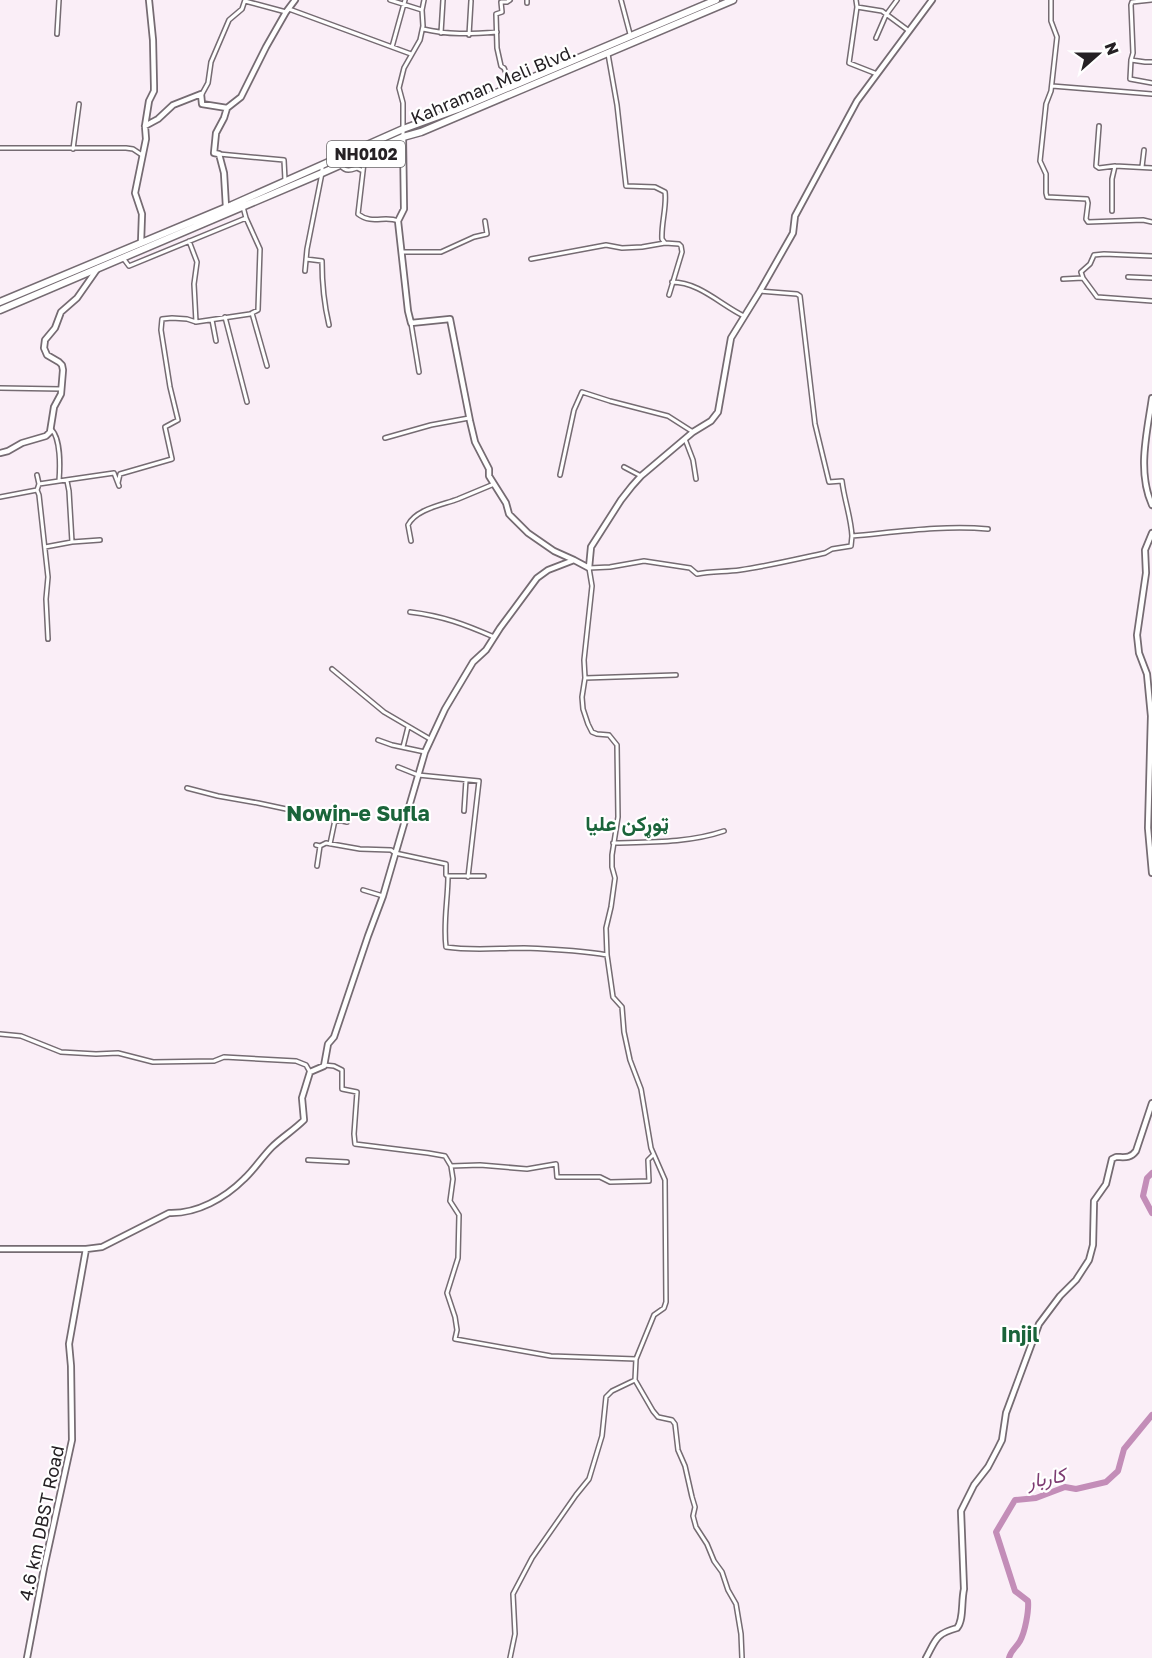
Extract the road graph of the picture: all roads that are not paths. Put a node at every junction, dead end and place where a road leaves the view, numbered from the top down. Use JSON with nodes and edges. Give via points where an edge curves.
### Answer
{"nodes":[{"id":1,"x":59,"y":0,"type":"edge"},
{"id":2,"x":149,"y":0,"type":"edge"},
{"id":3,"x":295,"y":0,"type":"edge"},
{"id":4,"x":390,"y":0,"type":"edge"},
{"id":5,"x":424,"y":0,"type":"edge"},
{"id":6,"x":443,"y":0,"type":"edge"},
{"id":7,"x":510,"y":0,"type":"edge"},
{"id":8,"x":621,"y":0,"type":"edge"},
{"id":9,"x":716,"y":0,"type":"edge"},
{"id":10,"x":733,"y":0,"type":"edge"},
{"id":11,"x":856,"y":0,"type":"edge"},
{"id":12,"x":897,"y":0,"type":"edge"},
{"id":13,"x":932,"y":0,"type":"edge"},
{"id":14,"x":1051,"y":0,"type":"edge"},
{"id":15,"x":1151,"y":0,"type":"edge"},
{"id":16,"x":245,"y":1,"type":"edge"},
{"id":17,"x":471,"y":1,"type":"edge"},
{"id":18,"x":404,"y":2,"type":"edge"},
{"id":19,"x":857,"y":8,"type":"junction"},
{"id":20,"x":287,"y":10,"type":"junction"},
{"id":21,"x":422,"y":10,"type":"junction"},
{"id":22,"x":886,"y":15,"type":"junction"},
{"id":23,"x":423,"y":29,"type":"junction"},
{"id":24,"x":909,"y":31,"type":"junction"},
{"id":25,"x":497,"y":32,"type":"junction"},
{"id":26,"x":441,"y":33,"type":"junction"},
{"id":27,"x":57,"y":34,"type":"dead end"},
{"id":28,"x":469,"y":35,"type":"junction"},
{"id":29,"x":630,"y":36,"type":"junction"},
{"id":30,"x":876,"y":38,"type":"dead end"},
{"id":31,"x":392,"y":47,"type":"junction"},
{"id":32,"x":607,"y":53,"type":"junction"},
{"id":33,"x":411,"y":54,"type":"junction"},
{"id":34,"x":1131,"y":60,"type":"junction"},
{"id":35,"x":1152,"y":62,"type":"edge"},
{"id":36,"x":877,"y":74,"type":"junction"},
{"id":37,"x":1152,"y":83,"type":"edge"},
{"id":38,"x":1052,"y":86,"type":"junction"},
{"id":39,"x":512,"y":87,"type":"junction"},
{"id":40,"x":201,"y":94,"type":"junction"},
{"id":41,"x":1152,"y":94,"type":"edge"},
{"id":42,"x":79,"y":104,"type":"dead end"},
{"id":43,"x":227,"y":108,"type":"junction"},
{"id":44,"x":145,"y":126,"type":"junction"},
{"id":45,"x":1099,"y":126,"type":"dead end"},
{"id":46,"x":403,"y":133,"type":"junction"},
{"id":47,"x":0,"y":148,"type":"edge"},
{"id":48,"x":73,"y":148,"type":"junction"},
{"id":49,"x":1144,"y":150,"type":"dead end"},
{"id":50,"x":219,"y":154,"type":"junction"},
{"id":51,"x":365,"y":154,"type":"junction"},
{"id":52,"x":142,"y":155,"type":"junction"},
{"id":53,"x":322,"y":165,"type":"junction"},
{"id":54,"x":340,"y":165,"type":"junction"},
{"id":55,"x":1115,"y":166,"type":"junction"},
{"id":56,"x":1142,"y":167,"type":"junction"},
{"id":57,"x":1152,"y":168,"type":"edge"},
{"id":58,"x":363,"y":171,"type":"junction"},
{"id":59,"x":322,"y":173,"type":"junction"},
{"id":60,"x":285,"y":182,"type":"junction"},
{"id":61,"x":226,"y":207,"type":"junction"},
{"id":62,"x":243,"y":207,"type":"junction"},
{"id":63,"x":1112,"y":211,"type":"dead end"},
{"id":64,"x":246,"y":218,"type":"junction"},
{"id":65,"x":398,"y":221,"type":"junction"},
{"id":66,"x":485,"y":221,"type":"dead end"},
{"id":67,"x":1152,"y":222,"type":"edge"},
{"id":68,"x":189,"y":241,"type":"junction"},
{"id":69,"x":141,"y":243,"type":"junction"},
{"id":70,"x":665,"y":243,"type":"junction"},
{"id":71,"x":401,"y":252,"type":"junction"},
{"id":72,"x":1152,"y":256,"type":"edge"},
{"id":73,"x":123,"y":258,"type":"junction"},
{"id":74,"x":306,"y":259,"type":"junction"},
{"id":75,"x":531,"y":259,"type":"dead end"},
{"id":76,"x":100,"y":260,"type":"junction"},
{"id":77,"x":98,"y":268,"type":"junction"},
{"id":78,"x":305,"y":271,"type":"dead end"},
{"id":79,"x":1083,"y":278,"type":"junction"},
{"id":80,"x":1128,"y":278,"type":"dead end"},
{"id":81,"x":1063,"y":279,"type":"dead end"},
{"id":82,"x":1152,"y":279,"type":"edge"},
{"id":83,"x":672,"y":282,"type":"junction"},
{"id":84,"x":760,"y":291,"type":"junction"},
{"id":85,"x":669,"y":295,"type":"dead end"},
{"id":86,"x":1152,"y":301,"type":"edge"},
{"id":87,"x":0,"y":302,"type":"edge"},
{"id":88,"x":0,"y":309,"type":"edge"},
{"id":89,"x":252,"y":313,"type":"junction"},
{"id":90,"x":744,"y":316,"type":"junction"},
{"id":91,"x":225,"y":317,"type":"junction"},
{"id":92,"x":212,"y":320,"type":"junction"},
{"id":93,"x":196,"y":322,"type":"junction"},
{"id":94,"x":411,"y":323,"type":"junction"},
{"id":95,"x":329,"y":325,"type":"dead end"},
{"id":96,"x":216,"y":341,"type":"dead end"},
{"id":97,"x":267,"y":366,"type":"dead end"},
{"id":98,"x":419,"y":372,"type":"dead end"},
{"id":99,"x":0,"y":388,"type":"edge"},
{"id":100,"x":61,"y":389,"type":"junction"},
{"id":101,"x":1152,"y":398,"type":"edge"},
{"id":102,"x":247,"y":402,"type":"dead end"},
{"id":103,"x":469,"y":418,"type":"junction"},
{"id":104,"x":51,"y":429,"type":"junction"},
{"id":105,"x":693,"y":432,"type":"junction"},
{"id":106,"x":385,"y":438,"type":"dead end"},
{"id":107,"x":685,"y":439,"type":"junction"},
{"id":108,"x":0,"y":453,"type":"edge"},
{"id":109,"x":624,"y":467,"type":"dead end"},
{"id":110,"x":560,"y":475,"type":"dead end"},
{"id":111,"x":37,"y":476,"type":"dead end"},
{"id":112,"x":641,"y":476,"type":"junction"},
{"id":113,"x":696,"y":479,"type":"dead end"},
{"id":114,"x":59,"y":481,"type":"junction"},
{"id":115,"x":67,"y":481,"type":"junction"},
{"id":116,"x":39,"y":484,"type":"junction"},
{"id":117,"x":494,"y":484,"type":"junction"},
{"id":118,"x":37,"y":490,"type":"junction"},
{"id":119,"x":0,"y":496,"type":"edge"},
{"id":120,"x":1152,"y":505,"type":"edge"},
{"id":121,"x":988,"y":529,"type":"dead end"},
{"id":122,"x":1152,"y":533,"type":"edge"},
{"id":123,"x":852,"y":536,"type":"junction"},
{"id":124,"x":100,"y":540,"type":"dead end"},
{"id":125,"x":411,"y":541,"type":"dead end"},
{"id":126,"x":72,"y":542,"type":"junction"},
{"id":127,"x":45,"y":547,"type":"junction"},
{"id":128,"x":574,"y":560,"type":"junction"},
{"id":129,"x":589,"y":568,"type":"junction"},
{"id":130,"x":410,"y":612,"type":"dead end"},
{"id":131,"x":494,"y":637,"type":"junction"},
{"id":132,"x":48,"y":639,"type":"dead end"},
{"id":133,"x":332,"y":669,"type":"dead end"},
{"id":134,"x":676,"y":675,"type":"dead end"},
{"id":135,"x":585,"y":678,"type":"junction"},
{"id":136,"x":408,"y":727,"type":"junction"},
{"id":137,"x":430,"y":739,"type":"junction"},
{"id":138,"x":378,"y":740,"type":"dead end"},
{"id":139,"x":403,"y":747,"type":"junction"},
{"id":140,"x":425,"y":752,"type":"junction"},
{"id":141,"x":398,"y":767,"type":"dead end"},
{"id":142,"x":418,"y":775,"type":"junction"},
{"id":143,"x":466,"y":780,"type":"junction"},
{"id":144,"x":187,"y":788,"type":"dead end"},
{"id":145,"x":464,"y":811,"type":"dead end"},
{"id":146,"x":335,"y":820,"type":"junction"},
{"id":147,"x":347,"y":822,"type":"dead end"},
{"id":148,"x":724,"y":831,"type":"dead end"},
{"id":149,"x":613,"y":843,"type":"junction"},
{"id":150,"x":330,"y":844,"type":"junction"},
{"id":151,"x":395,"y":853,"type":"junction"},
{"id":152,"x":317,"y":866,"type":"dead end"},
{"id":153,"x":1152,"y":873,"type":"edge"},
{"id":154,"x":448,"y":876,"type":"junction"},
{"id":155,"x":484,"y":876,"type":"dead end"},
{"id":156,"x":468,"y":877,"type":"junction"},
{"id":157,"x":363,"y":890,"type":"dead end"},
{"id":158,"x":383,"y":896,"type":"junction"},
{"id":159,"x":607,"y":955,"type":"junction"},
{"id":160,"x":0,"y":1034,"type":"edge"},
{"id":161,"x":324,"y":1065,"type":"junction"},
{"id":162,"x":309,"y":1072,"type":"junction"},
{"id":163,"x":1152,"y":1104,"type":"edge"},
{"id":164,"x":654,"y":1154,"type":"junction"},
{"id":165,"x":308,"y":1160,"type":"dead end"},
{"id":166,"x":347,"y":1162,"type":"dead end"},
{"id":167,"x":451,"y":1166,"type":"junction"},
{"id":168,"x":0,"y":1248,"type":"edge"},
{"id":169,"x":86,"y":1250,"type":"junction"},
{"id":170,"x":636,"y":1359,"type":"junction"},
{"id":171,"x":635,"y":1380,"type":"junction"},
{"id":172,"x":27,"y":1658,"type":"edge"},
{"id":173,"x":510,"y":1658,"type":"edge"},
{"id":174,"x":742,"y":1658,"type":"edge"},
{"id":175,"x":926,"y":1658,"type":"edge"}],
"edges":[{"from":1,"to":27,"type":"street"},
{"from":2,"to":44,"type":"street","via":[[154,91]]},
{"from":3,"to":20,"type":"street"},
{"from":4,"to":18,"type":"street"},
{"from":5,"to":21,"type":"street"},
{"from":6,"to":26,"type":"street"},
{"from":7,"to":25,"type":"street","via":[[501,2],[502,12],[496,14]]},
{"from":8,"to":29,"type":"street"},
{"from":9,"to":29,"type":"highway","name":"Kahraman Meli Blvd.","number":"NH0102"},
{"from":10,"to":32,"type":"highway","name":"Kahraman Meli Blvd.","number":"NH0102"},
{"from":11,"to":19,"type":"street"},
{"from":12,"to":22,"type":"street"},
{"from":13,"to":24,"type":"street"},
{"from":14,"to":38,"type":"street","via":[[1051,21],[1057,37]]},
{"from":15,"to":34,"type":"street","via":[[1131,5]]},
{"from":16,"to":20,"type":"street"},
{"from":16,"to":40,"type":"street","via":[[229,20]]},
{"from":17,"to":28,"type":"street"},
{"from":18,"to":21,"type":"street"},
{"from":18,"to":31,"type":"street"},
{"from":19,"to":22,"type":"street"},
{"from":19,"to":36,"type":"street","via":[[849,63]]},
{"from":20,"to":31,"type":"street"},
{"from":20,"to":43,"type":"street","via":[[241,97]]},
{"from":21,"to":23,"type":"street"},
{"from":22,"to":24,"type":"street"},
{"from":22,"to":30,"type":"street"},
{"from":23,"to":26,"type":"street"},
{"from":23,"to":33,"type":"street"},
{"from":24,"to":36,"type":"street"},
{"from":25,"to":28,"type":"street"},
{"from":25,"to":39,"type":"street","via":[[501,66]]},
{"from":26,"to":28,"type":"street"},
{"from":29,"to":39,"type":"highway","name":"Kahraman Meli Blvd.","number":"NH0102"},
{"from":31,"to":33,"type":"street"},
{"from":32,"to":46,"type":"highway","name":"Kahraman Meli Blvd.","number":"NH0102","via":[[421,132]]},
{"from":32,"to":70,"type":"street","via":[[626,186],[654,187],[665,192]]},
{"from":33,"to":46,"type":"street","via":[[399,88]]},
{"from":34,"to":35,"type":"street"},
{"from":34,"to":37,"type":"street","via":[[1130,79]]},
{"from":36,"to":84,"type":"street","via":[[856,101],[795,216],[793,233]]},
{"from":38,"to":41,"type":"street"},
{"from":38,"to":67,"type":"street","via":[[1046,104],[1040,161],[1046,174],[1047,197],[1087,200],[1088,222]]},
{"from":39,"to":46,"type":"highway","name":"Kahraman Meli Blvd.","number":"NH0102"},
{"from":40,"to":43,"type":"street","via":[[202,104]]},
{"from":40,"to":44,"type":"street","via":[[173,105]]},
{"from":42,"to":48,"type":"street"},
{"from":43,"to":50,"type":"street","via":[[216,133],[214,153]]},
{"from":44,"to":52,"type":"street"},
{"from":45,"to":55,"type":"street","via":[[1096,166]]},
{"from":46,"to":51,"type":"highway","name":"Kahraman Meli Blvd.","number":"NH0102"},
{"from":46,"to":53,"type":"highway","name":"Kahraman Meli Blvd.","number":"NH0102"},
{"from":46,"to":65,"type":"street","via":[[404,209]]},
{"from":47,"to":48,"type":"street"},
{"from":48,"to":52,"type":"street","via":[[126,148]]},
{"from":49,"to":56,"type":"street"},
{"from":50,"to":60,"type":"street","via":[[284,160]]},
{"from":50,"to":61,"type":"street"},
{"from":51,"to":54,"type":"highway","name":"Kahraman Meli Blvd.","number":"NH0102"},
{"from":51,"to":58,"type":"street"},
{"from":52,"to":69,"type":"street","via":[[135,193],[142,214]]},
{"from":53,"to":59,"type":"street"},
{"from":53,"to":60,"type":"highway","name":"Kahraman Meli Blvd.","number":"NH0102"},
{"from":54,"to":58,"type":"street","via":[[347,170]]},
{"from":54,"to":59,"type":"highway","name":"Kahraman Meli Blvd.","number":"NH0102"},
{"from":55,"to":56,"type":"street"},
{"from":55,"to":63,"type":"street"},
{"from":56,"to":57,"type":"street"},
{"from":58,"to":65,"type":"street","via":[[360,217]]},
{"from":59,"to":62,"type":"highway","name":"Kahraman Meli Blvd.","number":"NH0102"},
{"from":59,"to":74,"type":"street"},
{"from":60,"to":61,"type":"highway","name":"Kahraman Meli Blvd.","number":"NH0102"},
{"from":61,"to":69,"type":"highway","name":"Kahraman Meli Blvd.","number":"NH0102"},
{"from":62,"to":64,"type":"street"},
{"from":62,"to":73,"type":"highway","name":"Kahraman Meli Blvd.","number":"NH0102"},
{"from":64,"to":68,"type":"street"},
{"from":64,"to":89,"type":"street","via":[[260,249],[258,310]]},
{"from":65,"to":71,"type":"street"},
{"from":66,"to":71,"type":"street","via":[[487,234],[441,252]]},
{"from":68,"to":73,"type":"street","via":[[129,266]]},
{"from":68,"to":93,"type":"street","via":[[197,262]]},
{"from":69,"to":76,"type":"highway","name":"Kahraman Meli Blvd.","number":"NH0102"},
{"from":70,"to":75,"type":"street","via":[[622,248],[606,245]]},
{"from":70,"to":83,"type":"street","via":[[681,246]]},
{"from":71,"to":94,"type":"street"},
{"from":72,"to":79,"type":"street","via":[[1094,255],[1081,272]]},
{"from":73,"to":77,"type":"highway","name":"Kahraman Meli Blvd.","number":"NH0102"},
{"from":74,"to":78,"type":"street"},
{"from":74,"to":95,"type":"street","via":[[322,261]]},
{"from":76,"to":77,"type":"street"},
{"from":76,"to":87,"type":"highway","name":"Kahraman Meli Blvd.","number":"NH0102"},
{"from":77,"to":88,"type":"highway","name":"Kahraman Meli Blvd.","number":"NH0102"},
{"from":77,"to":100,"type":"street","via":[[77,298],[61,312],[45,340],[47,355],[62,365]]},
{"from":79,"to":81,"type":"street"},
{"from":79,"to":86,"type":"street","via":[[1097,297]]},
{"from":80,"to":82,"type":"street"},
{"from":83,"to":85,"type":"street"},
{"from":83,"to":90,"type":"street","via":[[683,282],[709,294]]},
{"from":84,"to":90,"type":"street"},
{"from":84,"to":123,"type":"street","via":[[800,296],[815,424],[829,482],[842,480]]},
{"from":89,"to":91,"type":"street"},
{"from":89,"to":97,"type":"street"},
{"from":90,"to":105,"type":"street","via":[[731,338],[718,412]]},
{"from":91,"to":92,"type":"street"},
{"from":91,"to":102,"type":"street"},
{"from":92,"to":93,"type":"street"},
{"from":92,"to":96,"type":"street"},
{"from":93,"to":115,"type":"street","via":[[162,319],[178,420],[165,427],[172,459],[120,474],[118,484],[114,473]]},
{"from":94,"to":98,"type":"street"},
{"from":94,"to":103,"type":"street","via":[[450,319]]},
{"from":99,"to":100,"type":"street"},
{"from":100,"to":104,"type":"street"},
{"from":101,"to":120,"type":"street","via":[[1144,476]]},
{"from":103,"to":106,"type":"street"},
{"from":103,"to":117,"type":"street"},
{"from":104,"to":108,"type":"street","via":[[46,436]]},
{"from":104,"to":114,"type":"street","via":[[56,433]]},
{"from":105,"to":107,"type":"street"},
{"from":105,"to":110,"type":"street","via":[[668,416],[582,392],[574,410]]},
{"from":107,"to":112,"type":"street"},
{"from":107,"to":113,"type":"street"},
{"from":109,"to":112,"type":"street"},
{"from":111,"to":116,"type":"street"},
{"from":112,"to":129,"type":"street","via":[[591,547]]},
{"from":114,"to":115,"type":"street"},
{"from":114,"to":116,"type":"street"},
{"from":115,"to":126,"type":"street"},
{"from":116,"to":118,"type":"street"},
{"from":117,"to":125,"type":"street","via":[[413,517],[408,525]]},
{"from":117,"to":128,"type":"street","via":[[509,514],[528,533]]},
{"from":118,"to":119,"type":"street"},
{"from":118,"to":127,"type":"street"},
{"from":121,"to":123,"type":"street"},
{"from":122,"to":153,"type":"street","via":[[1145,550],[1146,573],[1137,635],[1147,674],[1151,716],[1148,828]]},
{"from":123,"to":129,"type":"street","via":[[851,546],[727,571],[697,574],[690,568],[644,561]]},
{"from":124,"to":126,"type":"street"},
{"from":126,"to":127,"type":"street"},
{"from":127,"to":132,"type":"street"},
{"from":128,"to":129,"type":"street"},
{"from":128,"to":131,"type":"street","via":[[537,578]]},
{"from":129,"to":135,"type":"street","via":[[592,586]]},
{"from":130,"to":131,"type":"street","via":[[460,622]]},
{"from":131,"to":137,"type":"street","via":[[464,676]]},
{"from":133,"to":136,"type":"street"},
{"from":134,"to":135,"type":"street"},
{"from":135,"to":149,"type":"street","via":[[582,697],[588,724],[592,732],[609,735],[617,745],[618,817]]},
{"from":136,"to":137,"type":"street"},
{"from":136,"to":139,"type":"street"},
{"from":137,"to":140,"type":"street"},
{"from":138,"to":139,"type":"street"},
{"from":139,"to":140,"type":"street"},
{"from":140,"to":142,"type":"street"},
{"from":141,"to":142,"type":"street"},
{"from":142,"to":143,"type":"street"},
{"from":142,"to":151,"type":"street"},
{"from":143,"to":145,"type":"street"},
{"from":143,"to":156,"type":"street","via":[[479,781]]},
{"from":144,"to":146,"type":"street"},
{"from":146,"to":147,"type":"street"},
{"from":146,"to":150,"type":"street"},
{"from":148,"to":149,"type":"street","via":[[654,842]]},
{"from":149,"to":159,"type":"street","via":[[615,878],[606,928]]},
{"from":150,"to":151,"type":"street"},
{"from":150,"to":152,"type":"street","via":[[318,846]]},
{"from":151,"to":154,"type":"street","via":[[446,864]]},
{"from":151,"to":158,"type":"street"},
{"from":154,"to":156,"type":"street"},
{"from":154,"to":159,"type":"street","via":[[446,947]]},
{"from":155,"to":156,"type":"street"},
{"from":157,"to":158,"type":"street"},
{"from":158,"to":161,"type":"street","via":[[334,1037],[328,1044]]},
{"from":159,"to":164,"type":"street","via":[[613,997],[622,1007],[630,1060]]},
{"from":160,"to":162,"type":"street","via":[[21,1036],[61,1052],[118,1053],[153,1062],[214,1061],[224,1057],[296,1061],[306,1065]]},
{"from":161,"to":162,"type":"street"},
{"from":161,"to":167,"type":"street","via":[[342,1070],[342,1089],[357,1092],[355,1144],[445,1156]]},
{"from":162,"to":169,"type":"street","via":[[302,1098],[304,1120],[237,1185],[215,1202],[179,1214],[169,1213],[102,1247]]},
{"from":163,"to":175,"type":"street","via":[[1136,1152],[1128,1158],[1112,1159],[1106,1184],[1094,1201],[1089,1260],[1040,1324],[1006,1413],[1002,1440],[961,1511],[961,1620],[957,1628],[940,1634]]},
{"from":164,"to":167,"type":"street","via":[[648,1160],[649,1181],[557,1177],[556,1164],[527,1169]]},
{"from":164,"to":170,"type":"street","via":[[665,1180],[666,1302],[654,1315]]},
{"from":165,"to":166,"type":"street"},
{"from":167,"to":170,"type":"street","via":[[450,1202],[459,1215],[458,1258],[447,1293],[455,1317],[455,1339],[551,1356]]},
{"from":168,"to":169,"type":"street"},
{"from":169,"to":172,"type":"street","name":"4.6 km DBST Road","via":[[69,1344],[72,1440]]},
{"from":170,"to":171,"type":"street"},
{"from":171,"to":173,"type":"street","via":[[606,1397],[602,1436],[589,1479],[532,1558],[513,1594],[515,1634]]},
{"from":171,"to":174,"type":"street","via":[[652,1412],[675,1424],[696,1527],[736,1604]]}]}
